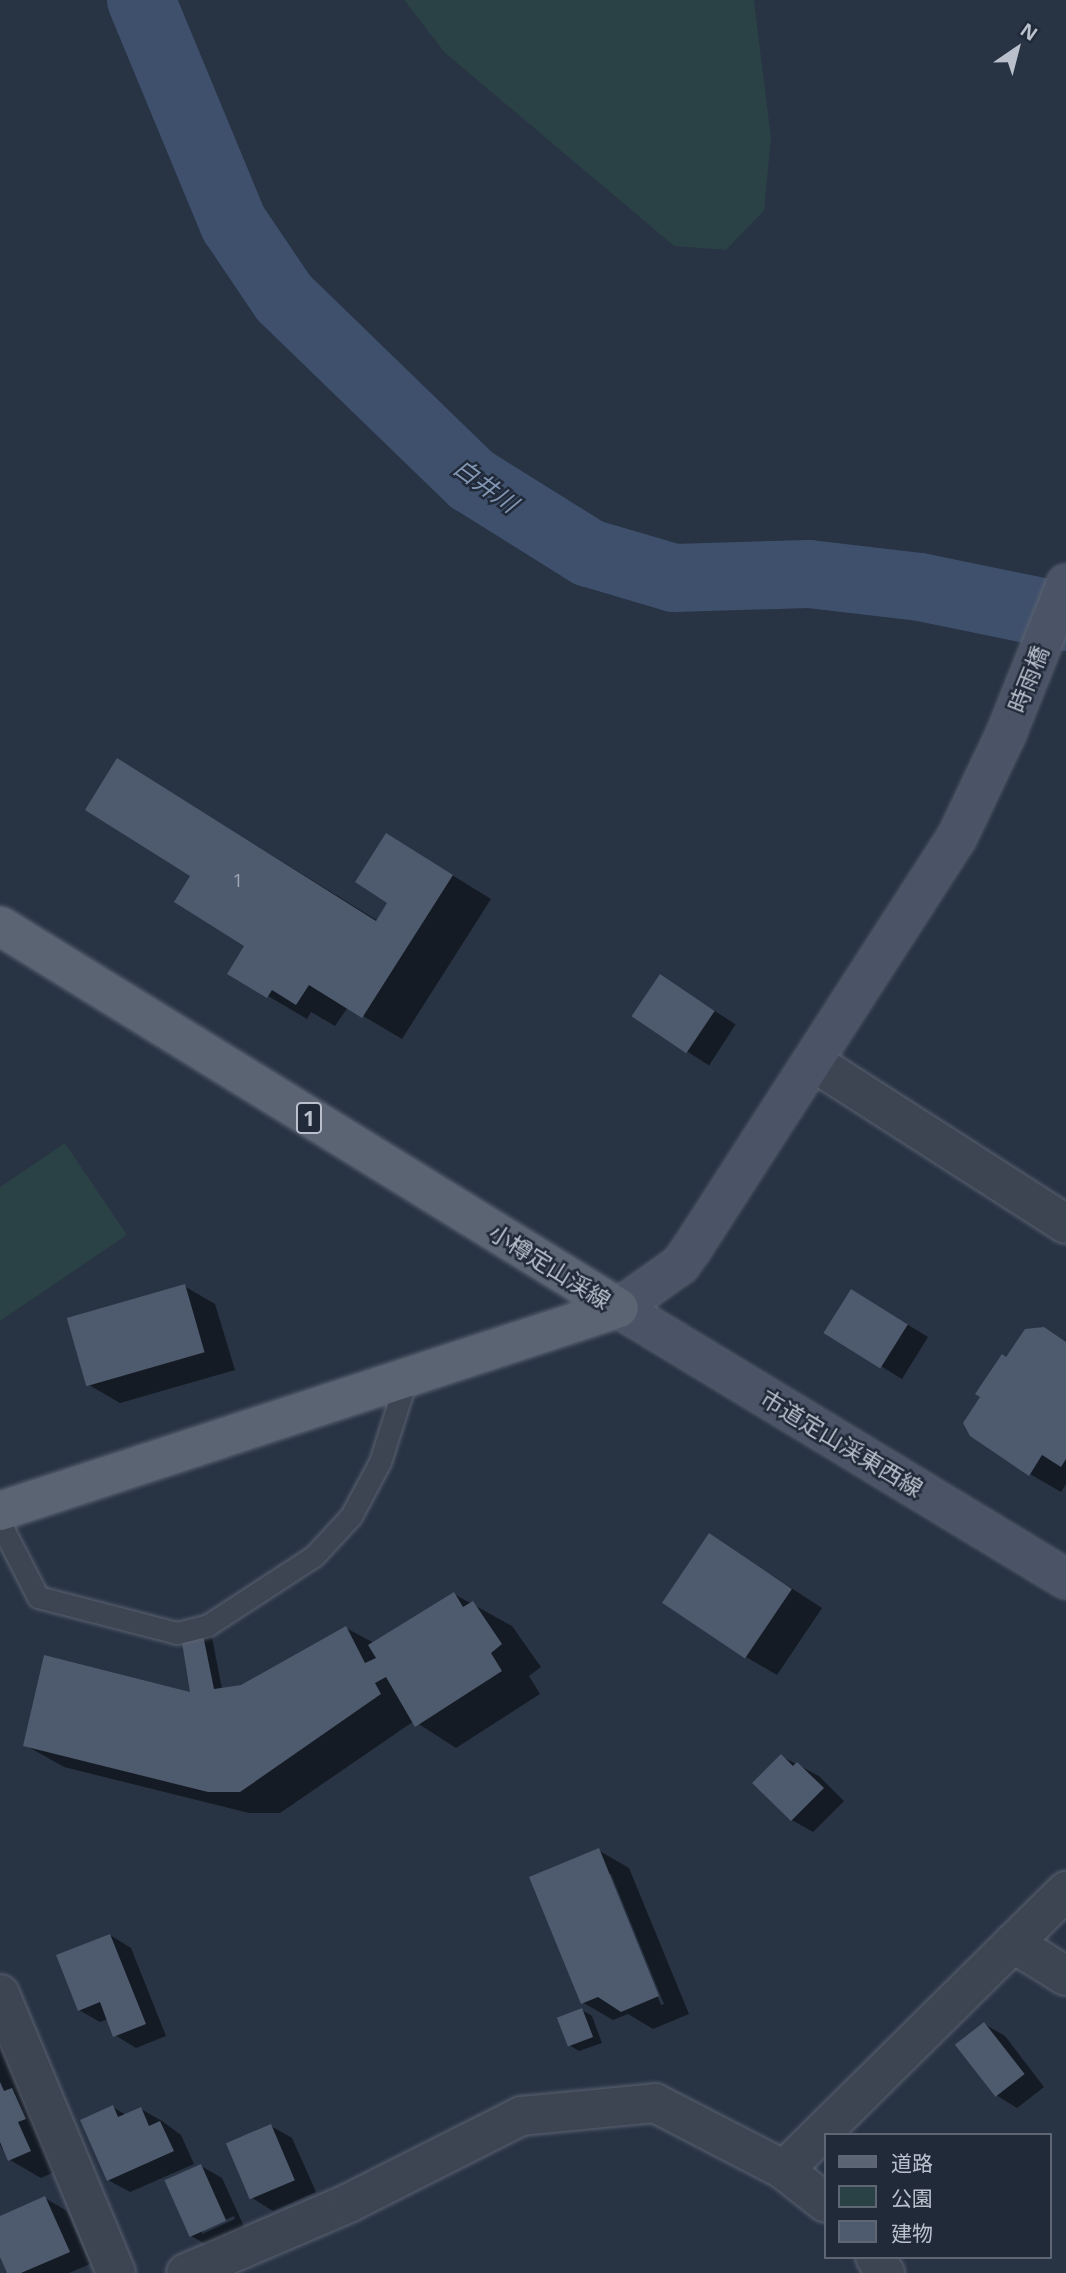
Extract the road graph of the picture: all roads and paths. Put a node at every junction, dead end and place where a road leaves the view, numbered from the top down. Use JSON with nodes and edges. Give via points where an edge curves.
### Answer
{"nodes":[{"id":1,"x":1066,"y":584,"type":"edge"},
{"id":2,"x":0,"y":926,"type":"edge"},
{"id":3,"x":815,"y":1063,"type":"junction"},
{"id":4,"x":1066,"y":1224,"type":"edge"},
{"id":5,"x":619,"y":1308,"type":"junction"},
{"id":6,"x":406,"y":1380,"type":"junction"},
{"id":7,"x":0,"y":1511,"type":"edge"},
{"id":8,"x":0,"y":1523,"type":"edge"},
{"id":9,"x":1066,"y":1579,"type":"edge"},
{"id":10,"x":1066,"y":1891,"type":"edge"},
{"id":11,"x":1013,"y":1943,"type":"junction"},
{"id":12,"x":1066,"y":1976,"type":"edge"},
{"id":13,"x":0,"y":1994,"type":"edge"},
{"id":14,"x":784,"y":2170,"type":"junction"},
{"id":15,"x":824,"y":2201,"type":"edge"},
{"id":16,"x":116,"y":2273,"type":"edge"},
{"id":17,"x":186,"y":2273,"type":"edge"}],
"edges":[{"from":1,"to":3,"type":"street","name":"時雨橋","via":[[1006,734],[957,837]]},
{"from":2,"to":5,"type":"main road","name":"小樽定山渓線","number":"1"},
{"from":3,"to":4,"type":"street"},
{"from":3,"to":5,"type":"street","name":"時雨橋","via":[[680,1265]]},
{"from":5,"to":6,"type":"main road","name":"小樽定山渓線"},
{"from":5,"to":9,"type":"street","name":"市道定山渓東西線"},
{"from":6,"to":7,"type":"main road","name":"小樽定山渓線"},
{"from":6,"to":8,"type":"lane","via":[[380,1462],[351,1517],[314,1556],[208,1625],[177,1633],[38,1597]]},
{"from":10,"to":11,"type":"street"},
{"from":11,"to":12,"type":"street"},
{"from":11,"to":14,"type":"street"},
{"from":13,"to":16,"type":"street"},
{"from":14,"to":15,"type":"street"},
{"from":14,"to":17,"type":"street","via":[[655,2103],[521,2116],[349,2203]]}]}
